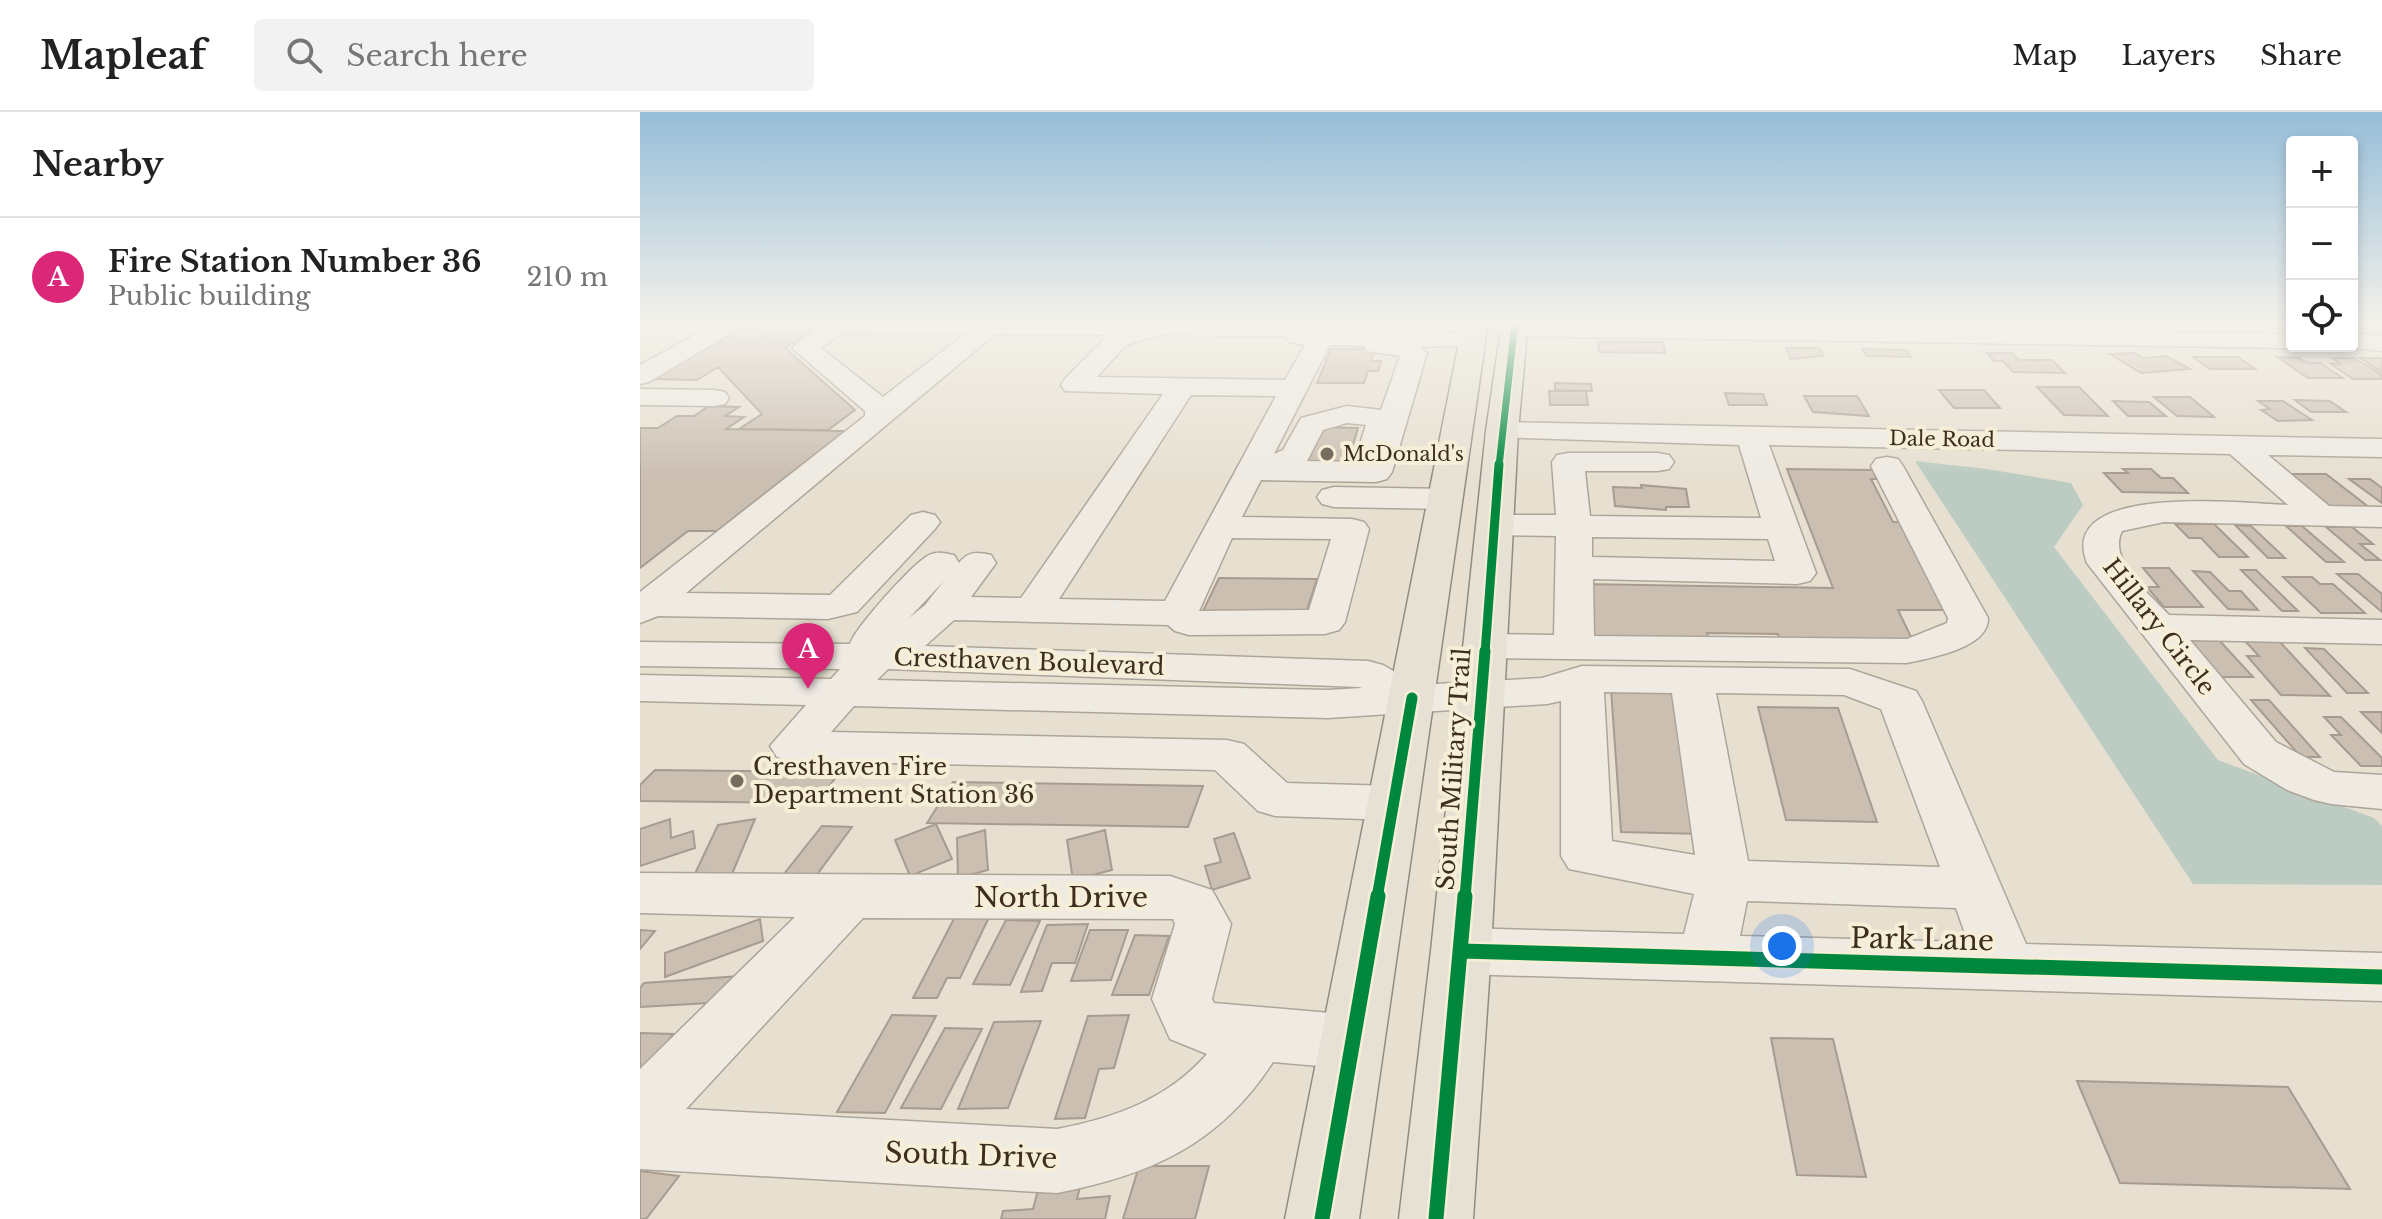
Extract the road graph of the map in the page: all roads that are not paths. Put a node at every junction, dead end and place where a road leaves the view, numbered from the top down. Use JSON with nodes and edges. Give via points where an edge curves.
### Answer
{"nodes":[{"id":1,"x":835,"y":374,"type":"edge"},
{"id":2,"x":931,"y":374,"type":"edge"},
{"id":3,"x":1086,"y":374,"type":"edge"},
{"id":4,"x":1302,"y":374,"type":"edge"},
{"id":5,"x":1407,"y":374,"type":"edge"},
{"id":6,"x":1481,"y":374,"type":"edge"},
{"id":7,"x":1497,"y":374,"type":"edge"},
{"id":8,"x":1183,"y":386,"type":"junction"},
{"id":9,"x":1291,"y":394,"type":"junction"},
{"id":10,"x":640,"y":397,"type":"edge"},
{"id":11,"x":715,"y":398,"type":"dead end"},
{"id":12,"x":880,"y":414,"type":"junction"},
{"id":13,"x":1387,"y":428,"type":"junction"},
{"id":14,"x":1502,"y":431,"type":"junction"},
{"id":15,"x":2238,"y":445,"type":"junction"},
{"id":16,"x":2382,"y":448,"type":"edge"},
{"id":17,"x":1756,"y":449,"type":"junction"},
{"id":18,"x":1879,"y":452,"type":"junction"},
{"id":19,"x":1255,"y":485,"type":"junction"},
{"id":20,"x":1445,"y":499,"type":"junction"},
{"id":21,"x":2321,"y":516,"type":"junction"},
{"id":22,"x":2382,"y":517,"type":"edge"},
{"id":23,"x":923,"y":522,"type":"dead end"},
{"id":24,"x":1493,"y":525,"type":"junction"},
{"id":25,"x":1574,"y":526,"type":"junction"},
{"id":26,"x":1782,"y":529,"type":"junction"},
{"id":27,"x":1574,"y":568,"type":"junction"},
{"id":28,"x":643,"y":606,"type":"edge"},
{"id":29,"x":943,"y":608,"type":"junction"},
{"id":30,"x":1031,"y":611,"type":"junction"},
{"id":31,"x":1178,"y":613,"type":"junction"},
{"id":32,"x":2157,"y":627,"type":"junction"},
{"id":33,"x":2382,"y":632,"type":"edge"},
{"id":34,"x":640,"y":654,"type":"edge"},
{"id":35,"x":875,"y":657,"type":"junction"},
{"id":36,"x":1578,"y":663,"type":"junction"},
{"id":37,"x":1482,"y":671,"type":"junction"},
{"id":38,"x":1692,"y":680,"type":"junction"},
{"id":39,"x":640,"y":688,"type":"edge"},
{"id":40,"x":842,"y":692,"type":"junction"},
{"id":41,"x":1412,"y":698,"type":"junction"},
{"id":42,"x":2382,"y":792,"type":"edge"},
{"id":43,"x":1393,"y":803,"type":"junction"},
{"id":44,"x":1725,"y":880,"type":"junction"},
{"id":45,"x":1975,"y":888,"type":"junction"},
{"id":46,"x":640,"y":893,"type":"edge"},
{"id":47,"x":849,"y":897,"type":"junction"},
{"id":48,"x":1461,"y":951,"type":"junction"},
{"id":49,"x":1706,"y":958,"type":"junction"},
{"id":50,"x":2006,"y":965,"type":"junction"},
{"id":51,"x":2382,"y":977,"type":"edge"},
{"id":52,"x":1257,"y":1035,"type":"junction"},
{"id":53,"x":1353,"y":1042,"type":"junction"},
{"id":54,"x":640,"y":1113,"type":"edge"},
{"id":55,"x":640,"y":1138,"type":"edge"},
{"id":56,"x":1322,"y":1219,"type":"edge"},
{"id":57,"x":1436,"y":1219,"type":"edge"}],
"edges":[{"from":1,"to":12,"type":"street"},
{"from":2,"to":12,"type":"street"},
{"from":3,"to":8,"type":"street","via":[[1075,385]]},
{"from":4,"to":9,"type":"street"},
{"from":5,"to":13,"type":"street"},
{"from":6,"to":20,"type":"main road","name":"South Military Trail"},
{"from":7,"to":14,"type":"main road","name":"South Military Trail"},
{"from":8,"to":9,"type":"street"},
{"from":8,"to":30,"type":"street"},
{"from":9,"to":13,"type":"street"},
{"from":9,"to":19,"type":"street"},
{"from":10,"to":11,"type":"street"},
{"from":12,"to":28,"type":"street"},
{"from":13,"to":19,"type":"street","via":[[1374,416],[1311,424],[1295,456]]},
{"from":13,"to":19,"type":"street","via":[[1376,472]]},
{"from":13,"to":19,"type":"street","via":[[1367,411],[1313,418],[1303,423]]},
{"from":14,"to":17,"type":"street"},
{"from":14,"to":24,"type":"main road","name":"South Military Trail"},
{"from":15,"to":16,"type":"street","name":"Dale Road"},
{"from":15,"to":18,"type":"street","name":"Dale Road"},
{"from":15,"to":21,"type":"street"},
{"from":17,"to":18,"type":"street","name":"Dale Road"},
{"from":17,"to":25,"type":"street","via":[[1568,462]]},
{"from":17,"to":26,"type":"street"},
{"from":18,"to":36,"type":"street","via":[[1968,618],[1968,626],[1956,636],[1907,651]]},
{"from":19,"to":20,"type":"street"},
{"from":19,"to":31,"type":"street"},
{"from":19,"to":31,"type":"street","via":[[1352,529],[1325,622],[1189,623]]},
{"from":20,"to":41,"type":"main road","name":"South Military Trail"},
{"from":21,"to":22,"type":"street","name":"Hillary Circle"},
{"from":21,"to":32,"type":"street","name":"Hillary Circle","via":[[2164,512],[2110,524],[2101,538],[2101,554]]},
{"from":23,"to":28,"type":"street","via":[[843,604]]},
{"from":24,"to":25,"type":"street"},
{"from":24,"to":37,"type":"main road","name":"South Military Trail"},
{"from":25,"to":26,"type":"street"},
{"from":25,"to":27,"type":"street"},
{"from":26,"to":27,"type":"street","via":[[1797,573]]},
{"from":27,"to":36,"type":"street"},
{"from":29,"to":30,"type":"street"},
{"from":29,"to":35,"type":"street","via":[[904,643]]},
{"from":29,"to":35,"type":"street","via":[[960,563],[892,613],[870,642]]},
{"from":30,"to":31,"type":"street"},
{"from":32,"to":33,"type":"street"},
{"from":32,"to":42,"type":"street","name":"Hillary Circle","via":[[2269,760],[2331,788]]},
{"from":34,"to":35,"type":"street","name":"Cresthaven Boulevard"},
{"from":35,"to":40,"type":"street"},
{"from":35,"to":41,"type":"street","name":"Cresthaven Boulevard","via":[[1368,674]]},
{"from":36,"to":37,"type":"street","name":"Cresthaven Boulevard","via":[[1547,691]]},
{"from":36,"to":38,"type":"street"},
{"from":36,"to":44,"type":"street","via":[[1587,856]]},
{"from":37,"to":41,"type":"street","name":"Cresthaven Boulevard"},
{"from":37,"to":48,"type":"main road","name":"South Military Trail"},
{"from":38,"to":44,"type":"street"},
{"from":38,"to":45,"type":"street","via":[[1850,682],[1900,701]]},
{"from":39,"to":40,"type":"street","name":"Cresthaven Boulevard"},
{"from":40,"to":41,"type":"street","name":"Cresthaven Boulevard","via":[[1328,704]]},
{"from":40,"to":43,"type":"street","via":[[793,746],[1227,755],[1275,799]]},
{"from":41,"to":43,"type":"main road","name":"South Military Trail"},
{"from":43,"to":53,"type":"main road","name":"South Military Trail"},
{"from":44,"to":45,"type":"street"},
{"from":44,"to":49,"type":"street"},
{"from":45,"to":50,"type":"street"},
{"from":46,"to":47,"type":"street","name":"North Drive"},
{"from":47,"to":52,"type":"street","name":"North Drive","via":[[1170,897],[1193,905],[1203,924],[1182,999],[1191,1021],[1217,1031]]},
{"from":47,"to":54,"type":"street"},
{"from":48,"to":49,"type":"street","name":"Park Lane"},
{"from":48,"to":57,"type":"main road","name":"South Military Trail"},
{"from":49,"to":50,"type":"street","name":"Park Lane"},
{"from":50,"to":51,"type":"street","name":"Park Lane"},
{"from":52,"to":53,"type":"street","name":"North Drive"},
{"from":52,"to":55,"type":"street","name":"South Drive","via":[[1222,1083],[1196,1107],[1130,1144],[1070,1159]]},
{"from":53,"to":56,"type":"main road","name":"South Military Trail"}]}
